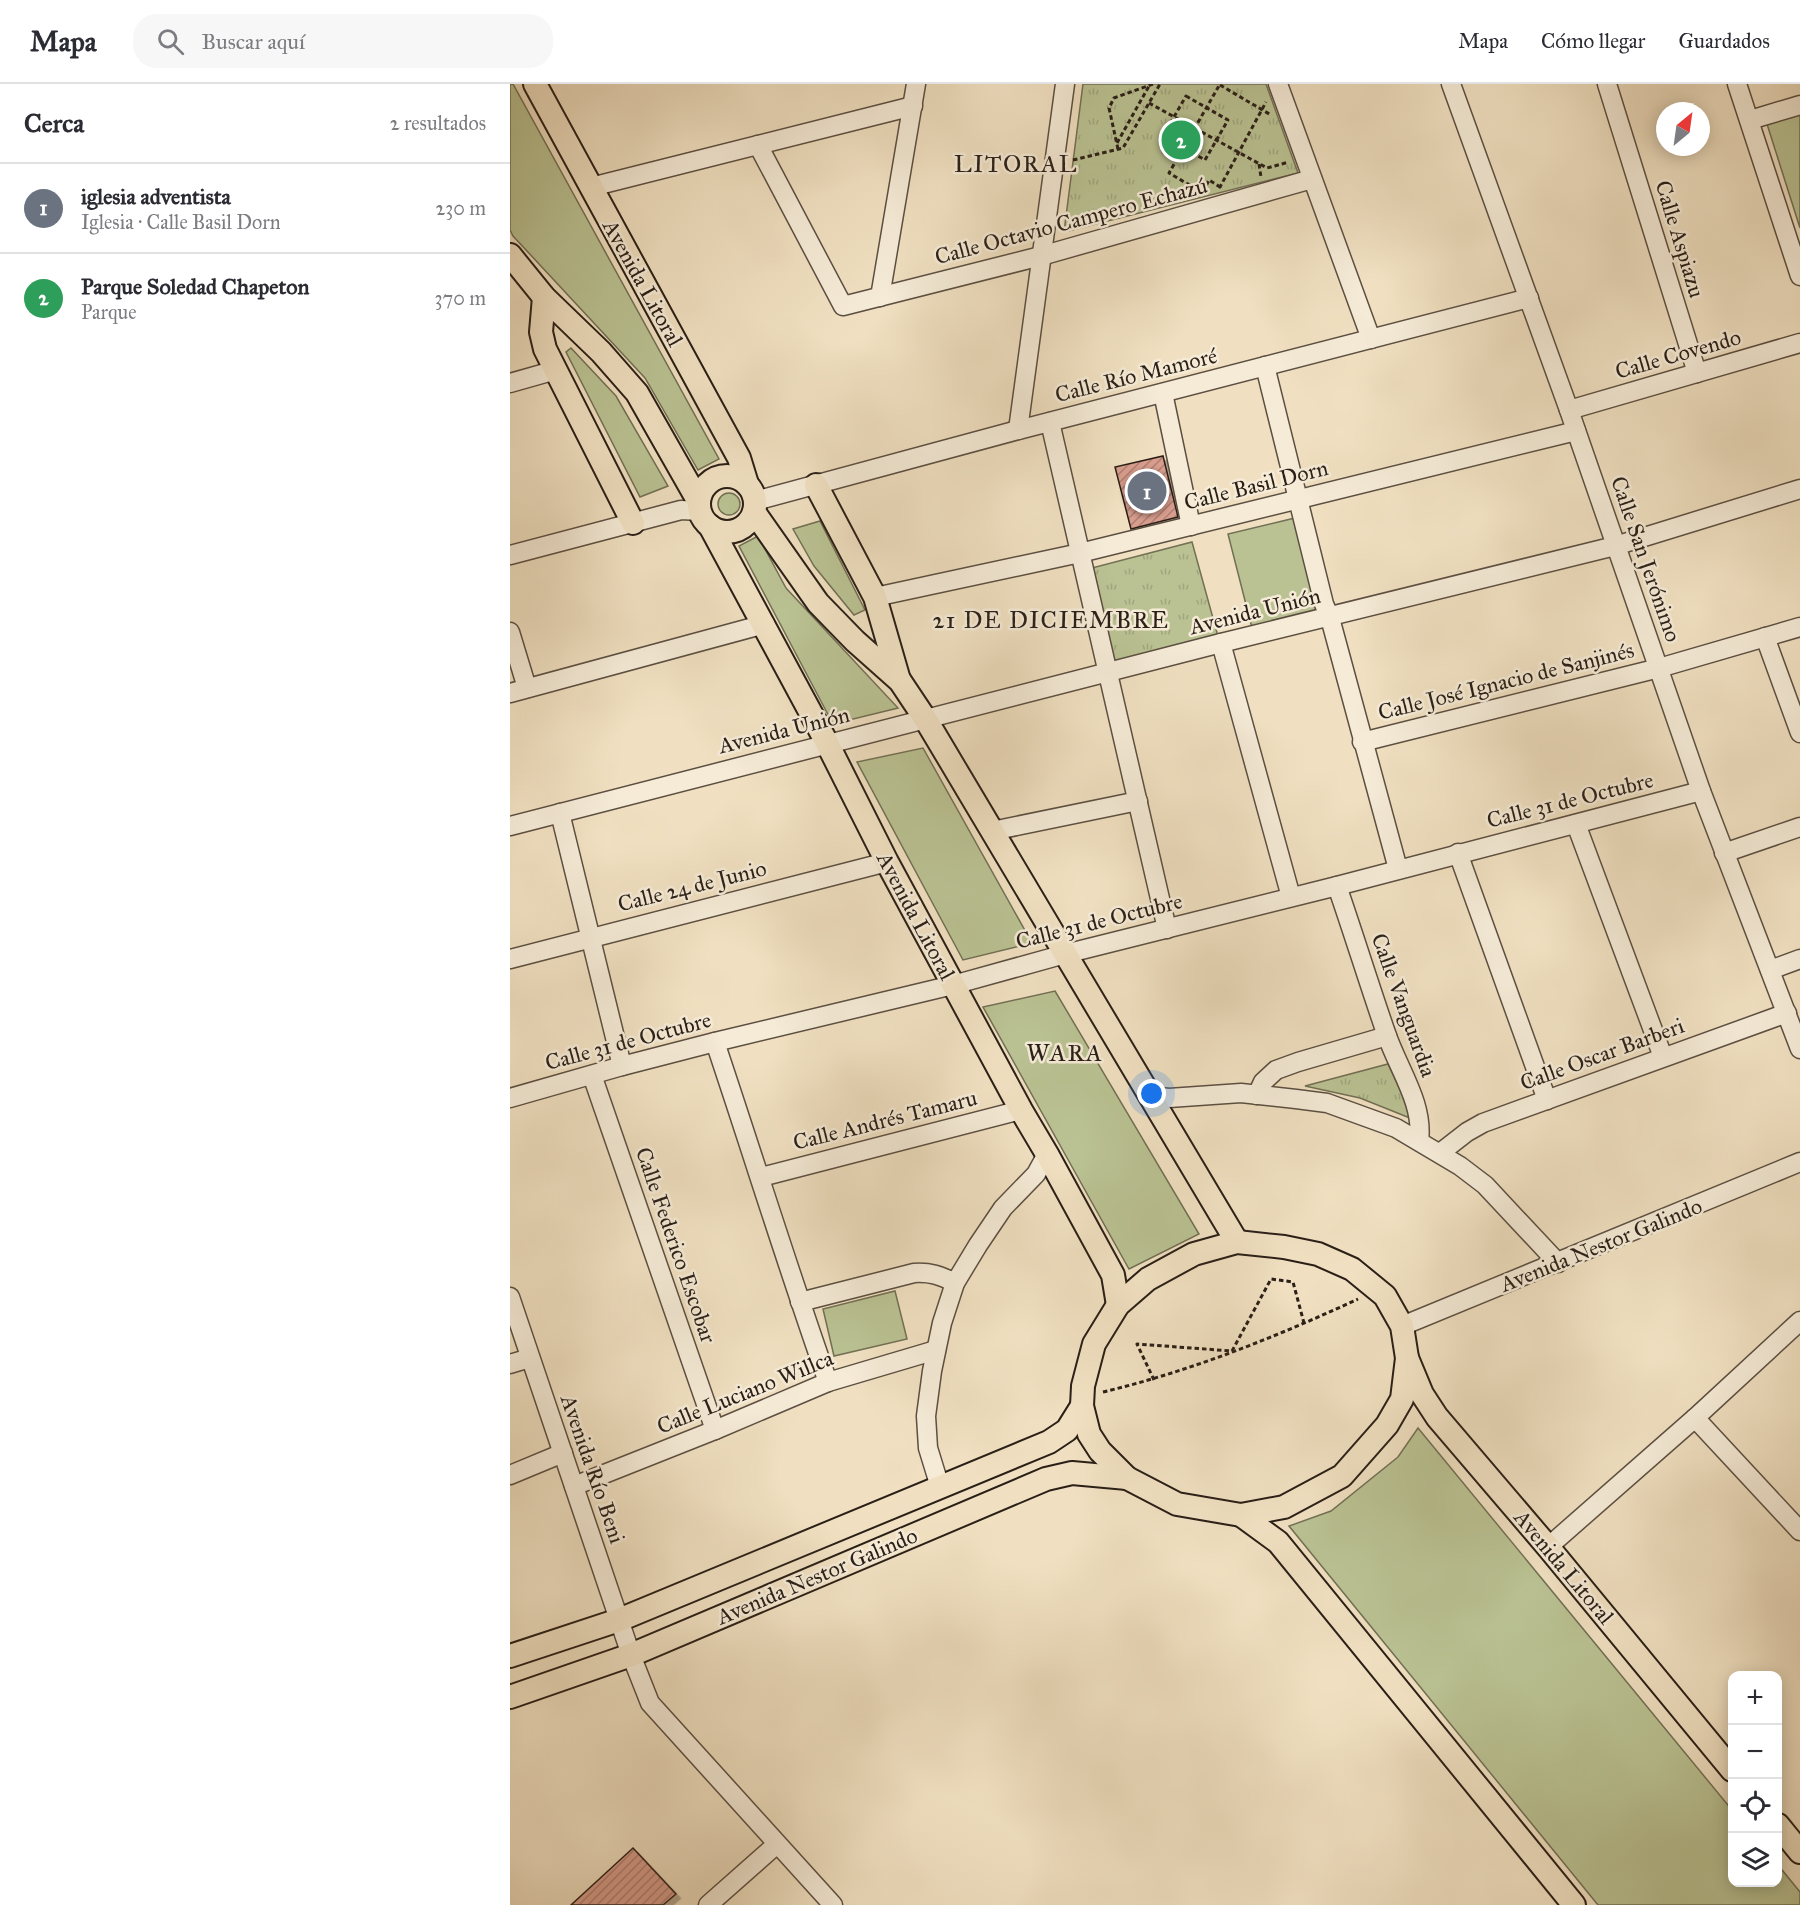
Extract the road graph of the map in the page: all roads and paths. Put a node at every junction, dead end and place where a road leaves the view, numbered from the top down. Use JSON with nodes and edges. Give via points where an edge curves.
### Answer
{"nodes":[{"id":1,"x":535,"y":84,"type":"edge"},
{"id":2,"x":916,"y":84,"type":"edge"},
{"id":3,"x":1065,"y":84,"type":"edge"},
{"id":4,"x":1151,"y":84,"type":"edge"},
{"id":5,"x":1160,"y":84,"type":"edge"},
{"id":6,"x":1219,"y":84,"type":"edge"},
{"id":7,"x":1451,"y":84,"type":"edge"},
{"id":8,"x":1607,"y":84,"type":"edge"},
{"id":9,"x":1737,"y":84,"type":"edge"},
{"id":10,"x":1274,"y":90,"type":"edge"},
{"id":11,"x":1149,"y":103,"type":"junction"},
{"id":12,"x":1800,"y":105,"type":"edge"},
{"id":13,"x":913,"y":106,"type":"junction"},
{"id":14,"x":1207,"y":108,"type":"junction"},
{"id":15,"x":1262,"y":110,"type":"junction"},
{"id":16,"x":1174,"y":117,"type":"junction"},
{"id":17,"x":1279,"y":119,"type":"dead end"},
{"id":18,"x":1750,"y":120,"type":"junction"},
{"id":19,"x":1195,"y":128,"type":"junction"},
{"id":20,"x":1216,"y":141,"type":"junction"},
{"id":21,"x":1116,"y":143,"type":"junction"},
{"id":22,"x":758,"y":145,"type":"junction"},
{"id":23,"x":1184,"y":148,"type":"junction"},
{"id":24,"x":1118,"y":149,"type":"junction"},
{"id":25,"x":1238,"y":153,"type":"junction"},
{"id":26,"x":1073,"y":160,"type":"dead end"},
{"id":27,"x":1294,"y":160,"type":"dead end"},
{"id":28,"x":1259,"y":164,"type":"junction"},
{"id":29,"x":1312,"y":178,"type":"junction"},
{"id":30,"x":1262,"y":182,"type":"dead end"},
{"id":31,"x":591,"y":187,"type":"junction"},
{"id":32,"x":1220,"y":187,"type":"junction"},
{"id":33,"x":1226,"y":191,"type":"dead end"},
{"id":34,"x":1203,"y":192,"type":"junction"},
{"id":35,"x":1200,"y":197,"type":"dead end"},
{"id":36,"x":510,"y":255,"type":"edge"},
{"id":37,"x":1041,"y":256,"type":"junction"},
{"id":38,"x":1800,"y":276,"type":"edge"},
{"id":39,"x":544,"y":297,"type":"junction"},
{"id":40,"x":880,"y":297,"type":"junction"},
{"id":41,"x":1529,"y":298,"type":"junction"},
{"id":42,"x":1371,"y":339,"type":"junction"},
{"id":43,"x":1800,"y":343,"type":"edge"},
{"id":44,"x":1265,"y":366,"type":"junction"},
{"id":45,"x":556,"y":370,"type":"junction"},
{"id":46,"x":1697,"y":373,"type":"junction"},
{"id":47,"x":510,"y":383,"type":"edge"},
{"id":48,"x":1163,"y":393,"type":"junction"},
{"id":49,"x":1569,"y":410,"type":"junction"},
{"id":50,"x":1050,"y":422,"type":"junction"},
{"id":51,"x":1018,"y":430,"type":"junction"},
{"id":52,"x":1576,"y":431,"type":"junction"},
{"id":53,"x":816,"y":485,"type":"junction"},
{"id":54,"x":1800,"y":489,"type":"edge"},
{"id":55,"x":752,"y":499,"type":"junction"},
{"id":56,"x":1297,"y":500,"type":"junction"},
{"id":57,"x":703,"y":513,"type":"junction"},
{"id":58,"x":633,"y":523,"type":"junction"},
{"id":59,"x":1191,"y":526,"type":"junction"},
{"id":60,"x":1615,"y":546,"type":"junction"},
{"id":61,"x":1080,"y":553,"type":"junction"},
{"id":62,"x":510,"y":555,"type":"edge"},
{"id":63,"x":875,"y":597,"type":"junction"},
{"id":64,"x":1330,"y":618,"type":"junction"},
{"id":65,"x":765,"y":624,"type":"junction"},
{"id":66,"x":1800,"y":627,"type":"edge"},
{"id":67,"x":510,"y":632,"type":"edge"},
{"id":68,"x":1765,"y":637,"type":"junction"},
{"id":69,"x":1221,"y":643,"type":"junction"},
{"id":70,"x":1659,"y":668,"type":"junction"},
{"id":71,"x":1108,"y":673,"type":"junction"},
{"id":72,"x":900,"y":681,"type":"junction"},
{"id":73,"x":518,"y":691,"type":"edge"},
{"id":74,"x":926,"y":720,"type":"junction"},
{"id":75,"x":1800,"y":733,"type":"edge"},
{"id":76,"x":1362,"y":742,"type":"junction"},
{"id":77,"x":827,"y":743,"type":"junction"},
{"id":78,"x":1701,"y":791,"type":"junction"},
{"id":79,"x":1138,"y":801,"type":"junction"},
{"id":80,"x":560,"y":813,"type":"junction"},
{"id":81,"x":1576,"y":824,"type":"junction"},
{"id":82,"x":510,"y":826,"type":"edge"},
{"id":83,"x":1800,"y":826,"type":"edge"},
{"id":84,"x":992,"y":831,"type":"junction"},
{"id":85,"x":1458,"y":853,"type":"junction"},
{"id":86,"x":1724,"y":853,"type":"junction"},
{"id":87,"x":887,"y":862,"type":"junction"},
{"id":88,"x":1398,"y":869,"type":"junction"},
{"id":89,"x":1337,"y":886,"type":"junction"},
{"id":90,"x":1291,"y":897,"type":"junction"},
{"id":91,"x":1167,"y":929,"type":"junction"},
{"id":92,"x":592,"y":936,"type":"junction"},
{"id":93,"x":1065,"y":954,"type":"junction"},
{"id":94,"x":510,"y":958,"type":"edge"},
{"id":95,"x":1800,"y":959,"type":"edge"},
{"id":96,"x":1770,"y":970,"type":"junction"},
{"id":97,"x":953,"y":985,"type":"junction"},
{"id":98,"x":1786,"y":1013,"type":"junction"},
{"id":99,"x":1387,"y":1036,"type":"junction"},
{"id":100,"x":715,"y":1042,"type":"junction"},
{"id":101,"x":1800,"y":1049,"type":"edge"},
{"id":102,"x":1663,"y":1057,"type":"junction"},
{"id":103,"x":622,"y":1066,"type":"junction"},
{"id":104,"x":592,"y":1076,"type":"junction"},
{"id":105,"x":1150,"y":1095,"type":"junction"},
{"id":106,"x":1257,"y":1095,"type":"junction"},
{"id":107,"x":510,"y":1098,"type":"edge"},
{"id":108,"x":1547,"y":1100,"type":"junction"},
{"id":109,"x":1021,"y":1110,"type":"junction"},
{"id":110,"x":1419,"y":1141,"type":"junction"},
{"id":111,"x":1440,"y":1153,"type":"junction"},
{"id":112,"x":1047,"y":1154,"type":"junction"},
{"id":113,"x":1800,"y":1162,"type":"edge"},
{"id":114,"x":761,"y":1177,"type":"junction"},
{"id":115,"x":1238,"y":1242,"type":"junction"},
{"id":116,"x":1558,"y":1263,"type":"junction"},
{"id":117,"x":955,"y":1283,"type":"junction"},
{"id":118,"x":1379,"y":1290,"type":"junction"},
{"id":119,"x":510,"y":1297,"type":"edge"},
{"id":120,"x":800,"y":1302,"type":"junction"},
{"id":121,"x":1118,"y":1305,"type":"junction"},
{"id":122,"x":1800,"y":1321,"type":"edge"},
{"id":123,"x":1304,"y":1323,"type":"junction"},
{"id":124,"x":1402,"y":1326,"type":"junction"},
{"id":125,"x":936,"y":1350,"type":"junction"},
{"id":126,"x":1232,"y":1351,"type":"junction"},
{"id":127,"x":530,"y":1358,"type":"junction"},
{"id":128,"x":1407,"y":1358,"type":"junction"},
{"id":129,"x":510,"y":1364,"type":"edge"},
{"id":130,"x":1154,"y":1380,"type":"junction"},
{"id":131,"x":828,"y":1382,"type":"junction"},
{"id":132,"x":1083,"y":1401,"type":"junction"},
{"id":133,"x":1695,"y":1418,"type":"junction"},
{"id":134,"x":715,"y":1430,"type":"junction"},
{"id":135,"x":563,"y":1453,"type":"junction"},
{"id":136,"x":510,"y":1474,"type":"edge"},
{"id":137,"x":1126,"y":1478,"type":"junction"},
{"id":138,"x":574,"y":1486,"type":"junction"},
{"id":139,"x":940,"y":1487,"type":"junction"},
{"id":140,"x":1241,"y":1515,"type":"junction"},
{"id":141,"x":1800,"y":1532,"type":"edge"},
{"id":142,"x":1548,"y":1547,"type":"junction"},
{"id":143,"x":619,"y":1620,"type":"junction"},
{"id":144,"x":631,"y":1655,"type":"junction"},
{"id":145,"x":510,"y":1656,"type":"edge"},
{"id":146,"x":510,"y":1696,"type":"edge"},
{"id":147,"x":1728,"y":1765,"type":"edge"},
{"id":148,"x":1782,"y":1829,"type":"edge"},
{"id":149,"x":777,"y":1844,"type":"junction"},
{"id":150,"x":1800,"y":1852,"type":"edge"},
{"id":151,"x":708,"y":1905,"type":"edge"},
{"id":152,"x":833,"y":1905,"type":"edge"},
{"id":153,"x":1574,"y":1905,"type":"edge"}],
"edges":[{"from":1,"to":31,"type":"main road","name":"Avenida Litoral"},
{"from":2,"to":13,"type":"street"},
{"from":3,"to":37,"type":"street"},
{"from":4,"to":21,"type":"path"},
{"from":4,"to":21,"type":"path","via":[[1114,98],[1108,108]]},
{"from":5,"to":11,"type":"path"},
{"from":6,"to":14,"type":"path"},
{"from":6,"to":15,"type":"path"},
{"from":7,"to":41,"type":"street","name":"Calle San Jerónimo"},
{"from":8,"to":46,"type":"street","name":"Calle Aspiazu"},
{"from":9,"to":18,"type":"street"},
{"from":10,"to":15,"type":"path"},
{"from":10,"to":29,"type":"street"},
{"from":11,"to":16,"type":"path"},
{"from":11,"to":24,"type":"path","via":[[1123,148]]},
{"from":12,"to":18,"type":"street"},
{"from":13,"to":22,"type":"street"},
{"from":13,"to":40,"type":"street"},
{"from":14,"to":16,"type":"path","via":[[1186,96]]},
{"from":14,"to":19,"type":"path"},
{"from":14,"to":20,"type":"path","via":[[1228,120]]},
{"from":15,"to":17,"type":"path"},
{"from":15,"to":25,"type":"path"},
{"from":16,"to":19,"type":"path"},
{"from":16,"to":23,"type":"path","via":[[1163,136]]},
{"from":18,"to":38,"type":"street"},
{"from":19,"to":20,"type":"path"},
{"from":19,"to":23,"type":"path"},
{"from":20,"to":23,"type":"path","via":[[1205,160]]},
{"from":20,"to":25,"type":"path"},
{"from":21,"to":24,"type":"path"},
{"from":22,"to":31,"type":"street"},
{"from":22,"to":40,"type":"street","name":"Calle Octavio Campero Echazú","via":[[843,306]]},
{"from":23,"to":34,"type":"path","via":[[1169,173]]},
{"from":24,"to":26,"type":"path"},
{"from":25,"to":28,"type":"path"},
{"from":25,"to":32,"type":"path"},
{"from":27,"to":28,"type":"path","via":[[1267,168]]},
{"from":28,"to":30,"type":"path"},
{"from":29,"to":37,"type":"street","name":"Calle Octavio Campero Echazú"},
{"from":29,"to":42,"type":"street"},
{"from":31,"to":55,"type":"main road","name":"Avenida Litoral","via":[[739,458]]},
{"from":32,"to":33,"type":"path"},
{"from":32,"to":34,"type":"path","via":[[1209,180]]},
{"from":34,"to":35,"type":"path"},
{"from":36,"to":39,"type":"main road","name":"Avenida Litoral"},
{"from":37,"to":40,"type":"street","name":"Calle Octavio Campero Echazú"},
{"from":37,"to":51,"type":"street"},
{"from":39,"to":45,"type":"main road","via":[[541,332]]},
{"from":39,"to":57,"type":"main road","name":"Avenida Litoral","via":[[637,393]]},
{"from":41,"to":42,"type":"street","name":"Calle Río Mamoré"},
{"from":41,"to":49,"type":"street","name":"Calle San Jerónimo"},
{"from":42,"to":44,"type":"street","name":"Calle Río Mamoré"},
{"from":43,"to":46,"type":"street","name":"Calle Covendo"},
{"from":44,"to":48,"type":"street","name":"Calle Río Mamoré"},
{"from":44,"to":56,"type":"street"},
{"from":45,"to":47,"type":"street"},
{"from":45,"to":58,"type":"main road"},
{"from":46,"to":49,"type":"street","name":"Calle Covendo"},
{"from":48,"to":50,"type":"street","name":"Calle Río Mamoré"},
{"from":48,"to":59,"type":"street"},
{"from":49,"to":52,"type":"street","name":"Calle San Jerónimo"},
{"from":50,"to":51,"type":"street","name":"Calle Río Mamoré"},
{"from":50,"to":61,"type":"street"},
{"from":51,"to":53,"type":"street","name":"Calle Río Mamoré"},
{"from":52,"to":56,"type":"street","name":"Calle Basil Dorn"},
{"from":52,"to":60,"type":"street","name":"Calle San Jerónimo"},
{"from":53,"to":55,"type":"street","name":"Calle Río Mamoré"},
{"from":53,"to":63,"type":"main road"},
{"from":54,"to":60,"type":"street","name":"Avenida Unión"},
{"from":55,"to":57,"type":"main road","via":[[745,525],[737,530],[718,530]]},
{"from":55,"to":57,"type":"main road","via":[[739,479],[730,476],[713,480],[706,486]]},
{"from":55,"to":72,"type":"main road","name":"Avenida Litoral","via":[[819,603]]},
{"from":56,"to":59,"type":"street","name":"Calle Basil Dorn"},
{"from":56,"to":64,"type":"street"},
{"from":57,"to":58,"type":"street","via":[[681,510]]},
{"from":57,"to":65,"type":"main road","name":"Avenida Litoral"},
{"from":58,"to":62,"type":"street"},
{"from":59,"to":61,"type":"street","name":"Calle Basil Dorn"},
{"from":60,"to":64,"type":"street","name":"Avenida Unión"},
{"from":60,"to":70,"type":"street","name":"Calle San Jerónimo"},
{"from":61,"to":63,"type":"street","name":"Calle Basil Dorn"},
{"from":61,"to":71,"type":"street"},
{"from":63,"to":72,"type":"main road"},
{"from":64,"to":69,"type":"street","name":"Avenida Unión"},
{"from":64,"to":76,"type":"street"},
{"from":65,"to":73,"type":"street"},
{"from":65,"to":77,"type":"main road","name":"Avenida Litoral"},
{"from":66,"to":68,"type":"street","name":"Calle José Ignacio de Sanjinés"},
{"from":67,"to":73,"type":"street"},
{"from":68,"to":70,"type":"street","name":"Calle José Ignacio de Sanjinés"},
{"from":68,"to":75,"type":"street"},
{"from":69,"to":71,"type":"street","name":"Avenida Unión"},
{"from":69,"to":90,"type":"street"},
{"from":70,"to":76,"type":"street","name":"Calle José Ignacio de Sanjinés"},
{"from":70,"to":78,"type":"street","name":"Calle San Jerónimo"},
{"from":71,"to":74,"type":"street","name":"Avenida Unión"},
{"from":71,"to":79,"type":"street"},
{"from":72,"to":74,"type":"main road","name":"Avenida Litoral"},
{"from":74,"to":77,"type":"street","name":"Avenida Unión"},
{"from":74,"to":84,"type":"main road","name":"Avenida Litoral"},
{"from":76,"to":88,"type":"street"},
{"from":77,"to":80,"type":"street","name":"Avenida Unión"},
{"from":77,"to":87,"type":"main road","name":"Avenida Litoral"},
{"from":78,"to":81,"type":"street","name":"Calle 31 de Octubre"},
{"from":78,"to":86,"type":"street","name":"Calle San Jerónimo"},
{"from":79,"to":84,"type":"street"},
{"from":79,"to":91,"type":"street"},
{"from":80,"to":82,"type":"street","name":"Avenida Unión"},
{"from":80,"to":92,"type":"street"},
{"from":81,"to":85,"type":"street","name":"Calle 31 de Octubre"},
{"from":81,"to":102,"type":"street"},
{"from":83,"to":86,"type":"street"},
{"from":84,"to":93,"type":"main road","name":"Avenida Litoral"},
{"from":85,"to":88,"type":"street","name":"Calle 31 de Octubre"},
{"from":85,"to":108,"type":"street"},
{"from":86,"to":96,"type":"street","name":"Calle San Jerónimo"},
{"from":87,"to":92,"type":"street","name":"Calle 24 de Junio"},
{"from":87,"to":97,"type":"main road","name":"Avenida Litoral"},
{"from":88,"to":89,"type":"street","name":"Calle 31 de Octubre"},
{"from":89,"to":90,"type":"street","name":"Calle 31 de Octubre"},
{"from":89,"to":99,"type":"street","name":"Calle Vanguardia"},
{"from":90,"to":91,"type":"street","name":"Calle 31 de Octubre"},
{"from":91,"to":93,"type":"street","name":"Calle 31 de Octubre"},
{"from":92,"to":94,"type":"street","name":"Calle 24 de Junio"},
{"from":92,"to":103,"type":"street"},
{"from":93,"to":97,"type":"street","name":"Calle 31 de Octubre"},
{"from":93,"to":105,"type":"main road","name":"Avenida Litoral"},
{"from":95,"to":96,"type":"street"},
{"from":96,"to":98,"type":"street","name":"Calle San Jerónimo"},
{"from":97,"to":100,"type":"street","name":"Calle 31 de Octubre"},
{"from":97,"to":109,"type":"main road","name":"Avenida Litoral"},
{"from":98,"to":101,"type":"street","name":"Calle San Jerónimo"},
{"from":98,"to":102,"type":"street","name":"Calle Oscar Barberi"},
{"from":99,"to":106,"type":"street","via":[[1276,1070],[1263,1082]]},
{"from":99,"to":110,"type":"street","name":"Calle Vanguardia","via":[[1418,1112]]},
{"from":100,"to":103,"type":"street","name":"Calle 31 de Octubre"},
{"from":100,"to":114,"type":"street"},
{"from":102,"to":108,"type":"street","name":"Calle Oscar Barberi"},
{"from":103,"to":104,"type":"street","name":"Calle 31 de Octubre"},
{"from":104,"to":107,"type":"street","name":"Calle 31 de Octubre"},
{"from":104,"to":134,"type":"street","name":"Calle Federico Escobar"},
{"from":105,"to":106,"type":"street"},
{"from":105,"to":115,"type":"main road","name":"Avenida Litoral"},
{"from":106,"to":110,"type":"street","via":[[1327,1103],[1396,1128]]},
{"from":108,"to":111,"type":"street","name":"Calle Oscar Barberi","via":[[1483,1123]]},
{"from":109,"to":112,"type":"main road","name":"Avenida Litoral"},
{"from":109,"to":114,"type":"street","name":"Calle Andrés Tamaru"},
{"from":110,"to":111,"type":"street"},
{"from":111,"to":116,"type":"street","via":[[1485,1185]]},
{"from":112,"to":117,"type":"street","via":[[1036,1174],[1003,1208]]},
{"from":112,"to":121,"type":"main road","name":"Avenida Litoral","via":[[1113,1275]]},
{"from":113,"to":116,"type":"street","name":"Avenida Nestor Galindo"},
{"from":114,"to":120,"type":"street"},
{"from":115,"to":118,"type":"main road","via":[[1318,1254],[1352,1269]]},
{"from":115,"to":121,"type":"main road","via":[[1194,1254],[1148,1279]]},
{"from":116,"to":124,"type":"street","name":"Avenida Nestor Galindo"},
{"from":117,"to":120,"type":"street","via":[[939,1274],[914,1273]]},
{"from":117,"to":125,"type":"street"},
{"from":118,"to":123,"type":"path"},
{"from":118,"to":124,"type":"main road"},
{"from":119,"to":127,"type":"street","name":"Avenida Río Beni"},
{"from":120,"to":131,"type":"street"},
{"from":121,"to":132,"type":"main road","via":[[1094,1344]]},
{"from":122,"to":133,"type":"street"},
{"from":123,"to":126,"type":"path"},
{"from":123,"to":126,"type":"path","via":[[1293,1282],[1271,1279]]},
{"from":124,"to":128,"type":"main road"},
{"from":125,"to":131,"type":"street","name":"Calle Luciano Willca"},
{"from":125,"to":139,"type":"street","via":[[926,1416],[928,1448]]},
{"from":126,"to":130,"type":"path"},
{"from":126,"to":130,"type":"path","via":[[1137,1344]]},
{"from":127,"to":129,"type":"street"},
{"from":127,"to":135,"type":"street","name":"Avenida Río Beni"},
{"from":128,"to":140,"type":"main road","via":[[1402,1399],[1387,1425],[1342,1476],[1284,1507]]},
{"from":128,"to":142,"type":"main road","name":"Avenida Litoral","via":[[1437,1417]]},
{"from":130,"to":132,"type":"path"},
{"from":131,"to":134,"type":"street","name":"Calle Luciano Willca"},
{"from":132,"to":137,"type":"main road","via":[[1089,1434]]},
{"from":132,"to":139,"type":"main road","name":"Avenida Nestor Galindo","via":[[1067,1430],[1049,1442]]},
{"from":133,"to":141,"type":"street"},
{"from":133,"to":142,"type":"street"},
{"from":134,"to":138,"type":"street","name":"Calle Luciano Willca"},
{"from":135,"to":136,"type":"street"},
{"from":135,"to":138,"type":"street","name":"Avenida Río Beni"},
{"from":137,"to":140,"type":"main road","via":[[1177,1504]]},
{"from":137,"to":144,"type":"main road","name":"Avenida Nestor Galindo","via":[[1072,1473],[1046,1479]]},
{"from":138,"to":143,"type":"street","name":"Avenida Río Beni"},
{"from":139,"to":143,"type":"main road","name":"Avenida Nestor Galindo"},
{"from":140,"to":153,"type":"main road","via":[[1278,1542]]},
{"from":142,"to":147,"type":"main road","name":"Avenida Litoral"},
{"from":143,"to":144,"type":"street","name":"Avenida Río Beni"},
{"from":143,"to":145,"type":"main road","name":"Avenida Nestor Galindo"},
{"from":144,"to":146,"type":"main road","name":"Avenida Nestor Galindo"},
{"from":144,"to":149,"type":"street","name":"Avenida Río Beni","via":[[650,1703]]},
{"from":148,"to":150,"type":"main road"},
{"from":149,"to":151,"type":"street"},
{"from":149,"to":152,"type":"street","name":"Avenida Río Beni"}]}
